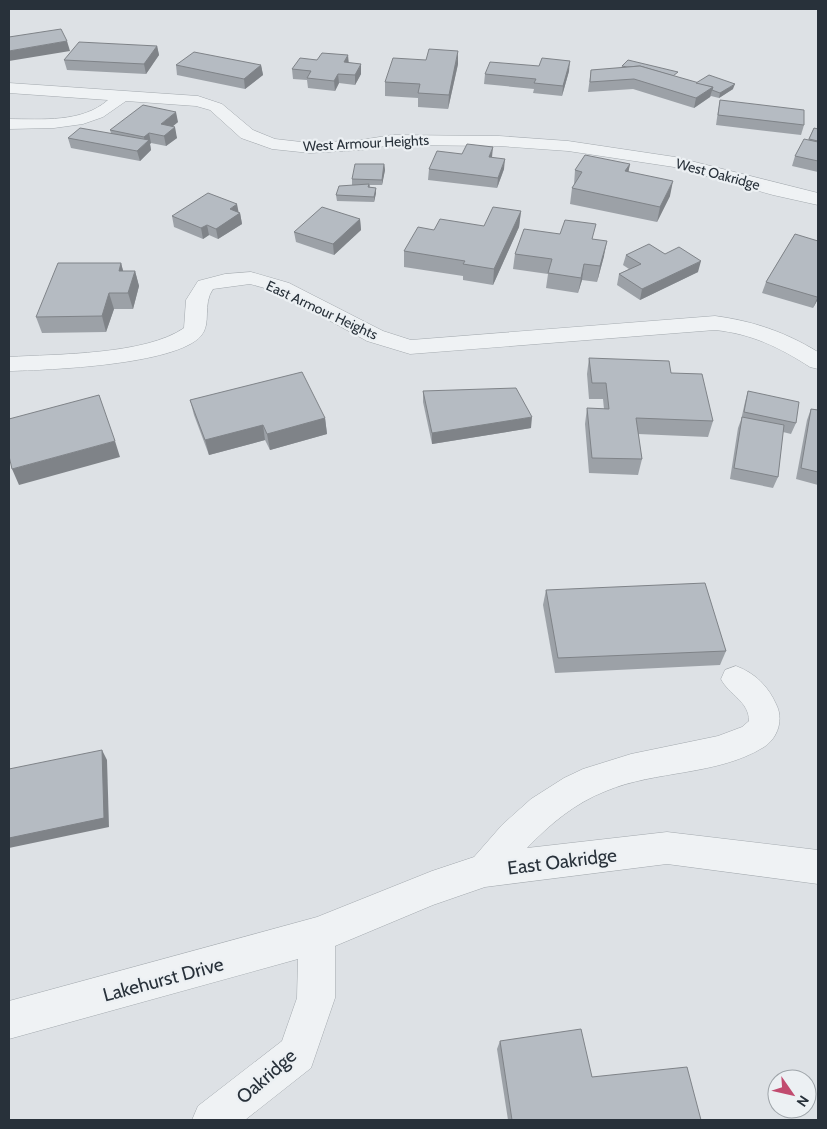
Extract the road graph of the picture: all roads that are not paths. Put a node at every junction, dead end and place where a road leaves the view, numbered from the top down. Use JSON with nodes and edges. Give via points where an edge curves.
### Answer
{"nodes":[{"id":1,"x":9,"y":88,"type":"edge"},
{"id":2,"x":121,"y":97,"type":"junction"},
{"id":3,"x":9,"y":124,"type":"edge"},
{"id":4,"x":617,"y":152,"type":"joint"},
{"id":5,"x":818,"y":198,"type":"edge"},
{"id":6,"x":818,"y":362,"type":"edge"},
{"id":7,"x":9,"y":364,"type":"edge"},
{"id":8,"x":736,"y":679,"type":"dead end"},
{"id":9,"x":818,"y":867,"type":"edge"},
{"id":10,"x":485,"y":870,"type":"junction"},
{"id":11,"x":317,"y":935,"type":"junction"},
{"id":12,"x":9,"y":1020,"type":"edge"},
{"id":13,"x":212,"y":1120,"type":"edge"}],
"edges":[{"from":1,"to":2,"type":"street","name":"West Armour Heights"},
{"from":2,"to":3,"type":"street","via":[[112,107],[98,114],[68,123]]},
{"from":2,"to":4,"type":"street","name":"West Armour Heights","via":[[198,101],[216,107],[248,134],[272,144],[310,148],[392,140],[499,140]]},
{"from":4,"to":5,"type":"street","name":"West Oakridge","via":[[675,162]]},
{"from":6,"to":7,"type":"street","name":"East Armour Heights","via":[[784,340],[748,326],[714,323],[410,347],[374,336],[282,287],[251,278],[205,285],[195,303],[197,320],[193,332],[173,344],[81,359]]},
{"from":8,"to":10,"type":"street","via":[[752,690],[761,704],[765,717],[762,728],[754,737],[733,746],[618,772],[566,792],[523,826]]},
{"from":9,"to":10,"type":"street","name":"East Oakridge","via":[[667,848]]},
{"from":10,"to":11,"type":"street","name":"East Oakridge"},
{"from":11,"to":12,"type":"street","name":"Lakehurst Drive"},
{"from":11,"to":13,"type":"street","name":"Oakridge","via":[[316,998],[297,1054]]}]}
